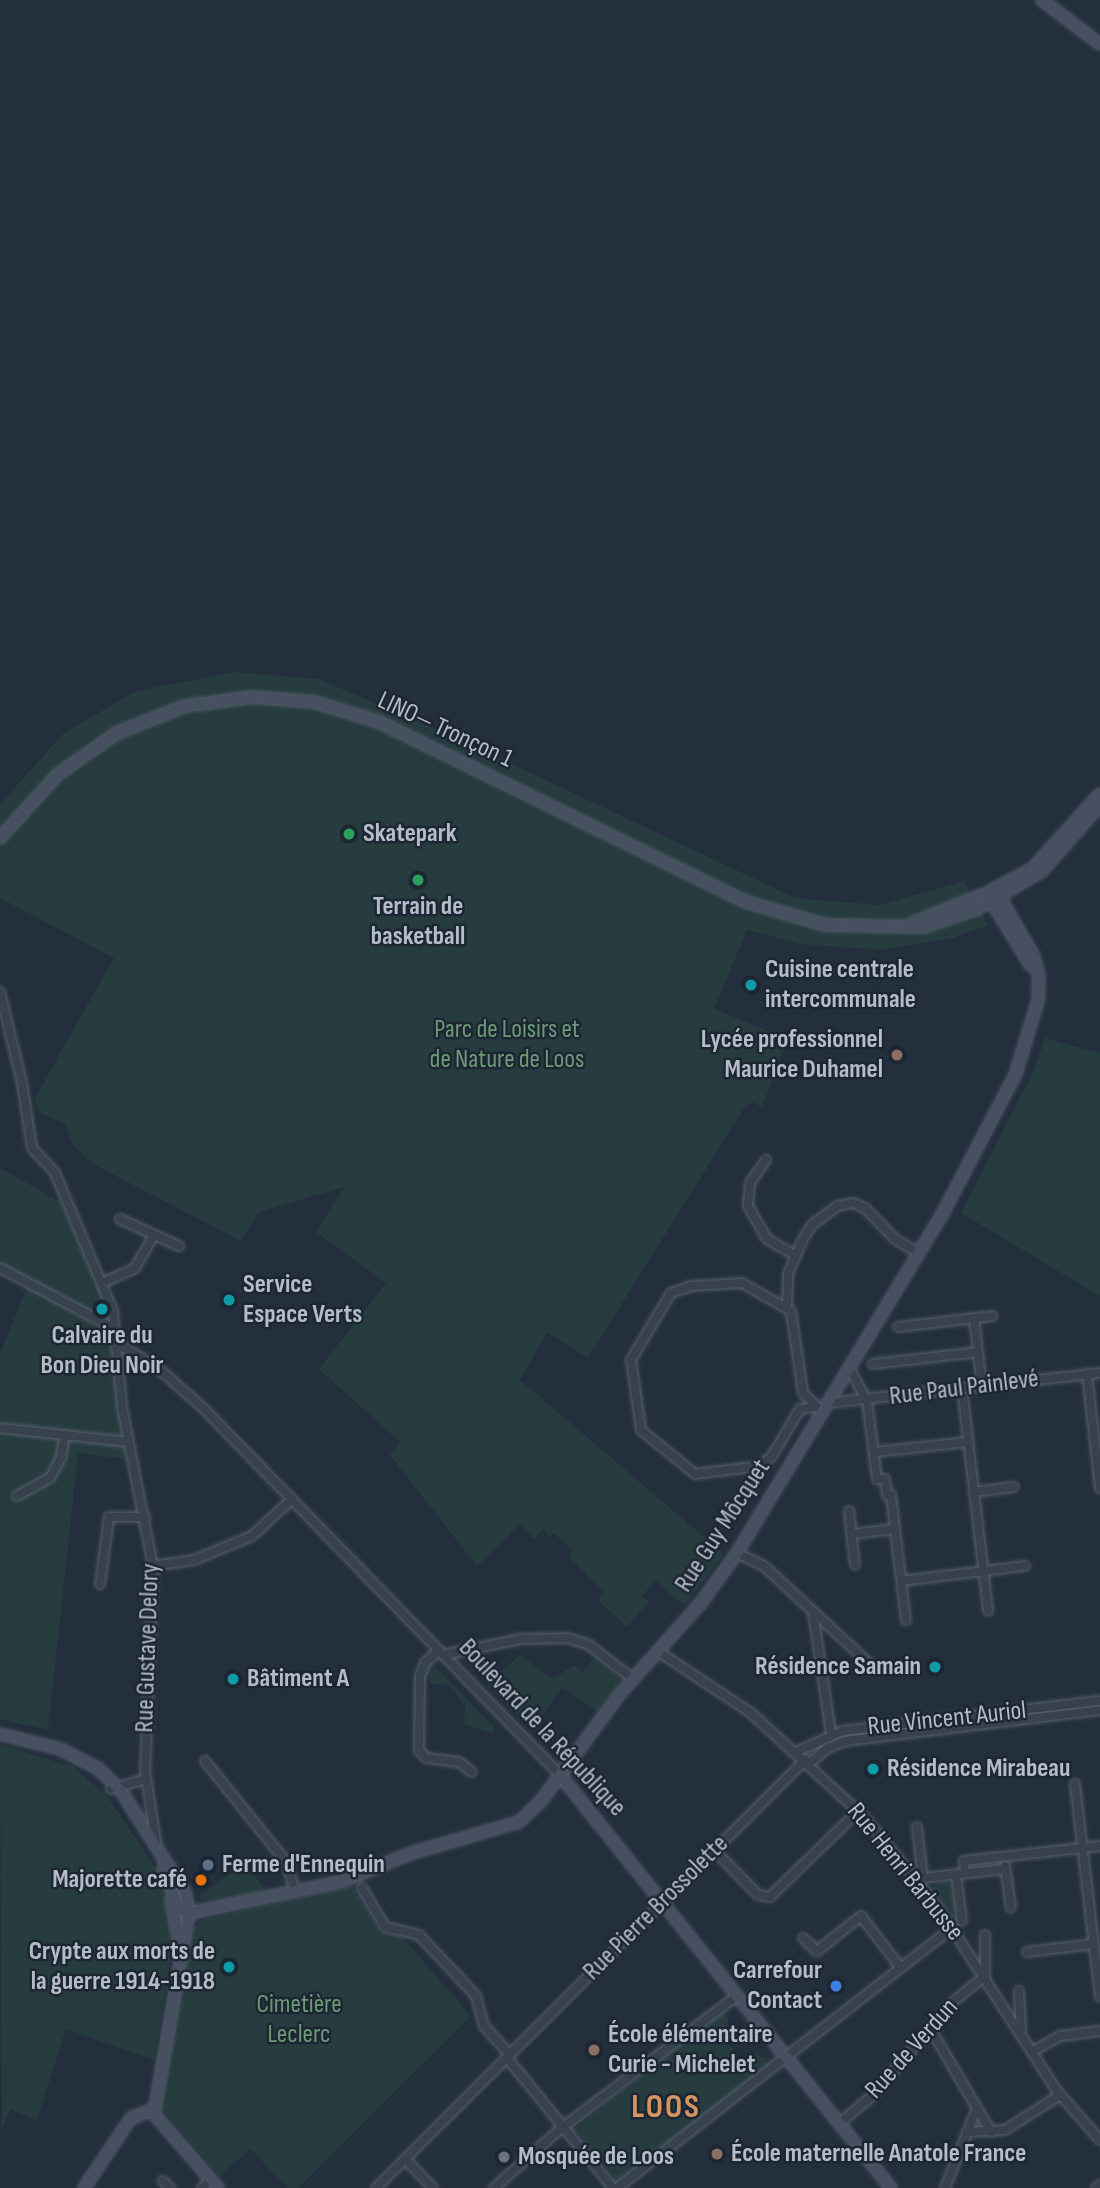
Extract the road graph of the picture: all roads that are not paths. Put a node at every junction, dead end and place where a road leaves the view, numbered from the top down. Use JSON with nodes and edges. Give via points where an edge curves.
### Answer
{"nodes":[{"id":1,"x":1042,"y":0,"type":"edge"},
{"id":2,"x":1100,"y":44,"type":"edge"},
{"id":3,"x":1100,"y":794,"type":"edge"},
{"id":4,"x":1100,"y":805,"type":"edge"},
{"id":5,"x":0,"y":838,"type":"edge"},
{"id":6,"x":994,"y":896,"type":"junction"},
{"id":7,"x":0,"y":992,"type":"edge"},
{"id":8,"x":766,"y":1160,"type":"dead end"},
{"id":9,"x":120,"y":1219,"type":"dead end"},
{"id":10,"x":154,"y":1235,"type":"junction"},
{"id":11,"x":179,"y":1246,"type":"dead end"},
{"id":12,"x":918,"y":1253,"type":"junction"},
{"id":13,"x":795,"y":1255,"type":"junction"},
{"id":14,"x":0,"y":1268,"type":"edge"},
{"id":15,"x":103,"y":1283,"type":"junction"},
{"id":16,"x":787,"y":1307,"type":"junction"},
{"id":17,"x":992,"y":1315,"type":"dead end"},
{"id":18,"x":974,"y":1318,"type":"junction"},
{"id":19,"x":898,"y":1326,"type":"dead end"},
{"id":20,"x":114,"y":1328,"type":"junction"},
{"id":21,"x":115,"y":1342,"type":"junction"},
{"id":22,"x":978,"y":1352,"type":"junction"},
{"id":23,"x":873,"y":1364,"type":"dead end"},
{"id":24,"x":849,"y":1368,"type":"junction"},
{"id":25,"x":1100,"y":1373,"type":"edge"},
{"id":26,"x":1087,"y":1374,"type":"junction"},
{"id":27,"x":982,"y":1386,"type":"junction"},
{"id":28,"x":963,"y":1397,"type":"dead end"},
{"id":29,"x":867,"y":1400,"type":"junction"},
{"id":30,"x":822,"y":1407,"type":"junction"},
{"id":31,"x":0,"y":1428,"type":"edge"},
{"id":32,"x":65,"y":1435,"type":"junction"},
{"id":33,"x":128,"y":1442,"type":"junction"},
{"id":34,"x":968,"y":1442,"type":"junction"},
{"id":35,"x":874,"y":1452,"type":"junction"},
{"id":36,"x":1014,"y":1487,"type":"dead end"},
{"id":37,"x":1100,"y":1488,"type":"edge"},
{"id":38,"x":974,"y":1492,"type":"junction"},
{"id":39,"x":17,"y":1496,"type":"dead end"},
{"id":40,"x":292,"y":1499,"type":"junction"},
{"id":41,"x":849,"y":1511,"type":"dead end"},
{"id":42,"x":145,"y":1517,"type":"junction"},
{"id":43,"x":895,"y":1529,"type":"junction"},
{"id":44,"x":852,"y":1534,"type":"junction"},
{"id":45,"x":737,"y":1553,"type":"junction"},
{"id":46,"x":855,"y":1565,"type":"dead end"},
{"id":47,"x":153,"y":1566,"type":"junction"},
{"id":48,"x":1024,"y":1566,"type":"dead end"},
{"id":49,"x":984,"y":1571,"type":"junction"},
{"id":50,"x":902,"y":1580,"type":"junction"},
{"id":51,"x":100,"y":1584,"type":"dead end"},
{"id":52,"x":988,"y":1611,"type":"dead end"},
{"id":53,"x":813,"y":1612,"type":"junction"},
{"id":54,"x":906,"y":1620,"type":"dead end"},
{"id":55,"x":659,"y":1652,"type":"junction"},
{"id":56,"x":441,"y":1653,"type":"junction"},
{"id":57,"x":870,"y":1664,"type":"dead end"},
{"id":58,"x":633,"y":1679,"type":"junction"},
{"id":59,"x":1100,"y":1702,"type":"edge"},
{"id":60,"x":1100,"y":1710,"type":"edge"},
{"id":61,"x":0,"y":1734,"type":"edge"},
{"id":62,"x":831,"y":1734,"type":"junction"},
{"id":63,"x":798,"y":1751,"type":"junction"},
{"id":64,"x":808,"y":1761,"type":"junction"},
{"id":65,"x":205,"y":1762,"type":"dead end"},
{"id":66,"x":472,"y":1773,"type":"dead end"},
{"id":67,"x":560,"y":1775,"type":"junction"},
{"id":68,"x":145,"y":1779,"type":"junction"},
{"id":69,"x":1075,"y":1784,"type":"dead end"},
{"id":70,"x":113,"y":1787,"type":"junction"},
{"id":71,"x":858,"y":1811,"type":"junction"},
{"id":72,"x":917,"y":1827,"type":"dead end"},
{"id":73,"x":156,"y":1844,"type":"junction"},
{"id":74,"x":1100,"y":1846,"type":"edge"},
{"id":75,"x":1083,"y":1848,"type":"junction"},
{"id":76,"x":714,"y":1850,"type":"junction"},
{"id":77,"x":1004,"y":1857,"type":"junction"},
{"id":78,"x":161,"y":1864,"type":"junction"},
{"id":79,"x":1006,"y":1869,"type":"junction"},
{"id":80,"x":961,"y":1873,"type":"junction"},
{"id":81,"x":921,"y":1880,"type":"junction"},
{"id":82,"x":362,"y":1888,"type":"dead end"},
{"id":83,"x":185,"y":1892,"type":"junction"},
{"id":84,"x":295,"y":1892,"type":"junction"},
{"id":85,"x":268,"y":1897,"type":"junction"},
{"id":86,"x":663,"y":1902,"type":"junction"},
{"id":87,"x":1011,"y":1908,"type":"dead end"},
{"id":88,"x":189,"y":1913,"type":"junction"},
{"id":89,"x":962,"y":1921,"type":"dead end"},
{"id":90,"x":953,"y":1927,"type":"junction"},
{"id":91,"x":985,"y":1935,"type":"dead end"},
{"id":92,"x":803,"y":1938,"type":"dead end"},
{"id":93,"x":179,"y":1940,"type":"junction"},
{"id":94,"x":1094,"y":1944,"type":"junction"},
{"id":95,"x":1027,"y":1952,"type":"dead end"},
{"id":96,"x":178,"y":1961,"type":"junction"},
{"id":97,"x":900,"y":1967,"type":"junction"},
{"id":98,"x":985,"y":1976,"type":"junction"},
{"id":99,"x":1018,"y":1991,"type":"dead end"},
{"id":100,"x":738,"y":1995,"type":"junction"},
{"id":101,"x":1100,"y":1997,"type":"edge"},
{"id":102,"x":930,"y":2028,"type":"junction"},
{"id":103,"x":1021,"y":2031,"type":"junction"},
{"id":104,"x":1100,"y":2031,"type":"edge"},
{"id":105,"x":1033,"y":2051,"type":"junction"},
{"id":106,"x":508,"y":2056,"type":"junction"},
{"id":107,"x":786,"y":2056,"type":"junction"},
{"id":108,"x":1060,"y":2095,"type":"junction"},
{"id":109,"x":977,"y":2108,"type":"junction"},
{"id":110,"x":154,"y":2109,"type":"junction"},
{"id":111,"x":840,"y":2123,"type":"junction"},
{"id":112,"x":564,"y":2127,"type":"junction"},
{"id":113,"x":991,"y":2132,"type":"junction"},
{"id":114,"x":967,"y":2133,"type":"junction"},
{"id":115,"x":1100,"y":2140,"type":"edge"},
{"id":116,"x":405,"y":2159,"type":"junction"},
{"id":117,"x":163,"y":2181,"type":"dead end"},
{"id":118,"x":210,"y":2185,"type":"edge"},
{"id":119,"x":84,"y":2188,"type":"edge"},
{"id":120,"x":170,"y":2188,"type":"edge"},
{"id":121,"x":376,"y":2188,"type":"edge"},
{"id":122,"x":433,"y":2188,"type":"edge"},
{"id":123,"x":494,"y":2188,"type":"edge"},
{"id":124,"x":615,"y":2188,"type":"edge"},
{"id":125,"x":891,"y":2188,"type":"edge"},
{"id":126,"x":945,"y":2188,"type":"edge"}],
"edges":[{"from":1,"to":2,"type":"street"},
{"from":3,"to":6,"type":"street","via":[[1036,866]]},
{"from":4,"to":6,"type":"street","via":[[1046,867]]},
{"from":5,"to":6,"type":"street","name":"LINO— Tronçon 1","via":[[68,765],[136,723],[214,700],[290,699],[379,722],[765,910],[825,925],[890,927]]},
{"from":6,"to":12,"type":"street","name":"Rue Guy Môcquet","via":[[1035,960],[1039,995],[1012,1082]]},
{"from":7,"to":15,"type":"street","name":"Rue Gustave Delory","via":[[32,1148],[51,1167]]},
{"from":8,"to":13,"type":"street","via":[[748,1188],[750,1211],[771,1244]]},
{"from":9,"to":10,"type":"street"},
{"from":10,"to":11,"type":"street"},
{"from":10,"to":15,"type":"street","via":[[135,1268]]},
{"from":12,"to":13,"type":"street","via":[[895,1239],[865,1208],[848,1203],[818,1219]]},
{"from":12,"to":24,"type":"street","name":"Rue Guy Môcquet"},
{"from":13,"to":16,"type":"street","via":[[786,1284]]},
{"from":14,"to":20,"type":"street"},
{"from":15,"to":20,"type":"street","name":"Rue Gustave Delory"},
{"from":16,"to":30,"type":"street","via":[[795,1319],[803,1393]]},
{"from":16,"to":30,"type":"street","via":[[738,1282],[671,1293],[631,1360],[637,1421],[645,1435],[688,1471],[703,1474],[765,1464],[800,1409]]},
{"from":17,"to":18,"type":"street"},
{"from":18,"to":19,"type":"street"},
{"from":18,"to":22,"type":"street"},
{"from":20,"to":21,"type":"street","name":"Rue Gustave Delory"},
{"from":21,"to":33,"type":"street","name":"Rue Gustave Delory"},
{"from":21,"to":40,"type":"street","name":"Boulevard de la République","via":[[177,1384]]},
{"from":22,"to":23,"type":"street"},
{"from":22,"to":27,"type":"street"},
{"from":24,"to":29,"type":"street"},
{"from":24,"to":30,"type":"street","name":"Rue Guy Môcquet"},
{"from":25,"to":26,"type":"street","name":"Rue Paul Painlevé"},
{"from":26,"to":27,"type":"street","name":"Rue Paul Painlevé"},
{"from":26,"to":37,"type":"street"},
{"from":27,"to":29,"type":"street","name":"Rue Paul Painlevé"},
{"from":28,"to":34,"type":"street"},
{"from":29,"to":30,"type":"street","name":"Rue Paul Painlevé"},
{"from":29,"to":35,"type":"street"},
{"from":30,"to":45,"type":"street","name":"Rue Guy Môcquet"},
{"from":31,"to":32,"type":"street"},
{"from":32,"to":33,"type":"street"},
{"from":32,"to":39,"type":"street","via":[[50,1478]]},
{"from":33,"to":42,"type":"street","name":"Rue Gustave Delory"},
{"from":34,"to":35,"type":"street"},
{"from":34,"to":38,"type":"street"},
{"from":35,"to":43,"type":"street","via":[[877,1479],[884,1479],[887,1495],[891,1495]]},
{"from":36,"to":38,"type":"street"},
{"from":38,"to":49,"type":"street"},
{"from":40,"to":47,"type":"street","via":[[252,1536],[194,1560]]},
{"from":40,"to":56,"type":"street","name":"Boulevard de la République"},
{"from":41,"to":44,"type":"street"},
{"from":42,"to":47,"type":"street","name":"Rue Gustave Delory"},
{"from":42,"to":51,"type":"street","name":"Rue Gustave Delory","via":[[109,1517]]},
{"from":43,"to":44,"type":"street"},
{"from":43,"to":50,"type":"street"},
{"from":44,"to":46,"type":"street"},
{"from":45,"to":53,"type":"street","via":[[764,1566]]},
{"from":45,"to":55,"type":"street","name":"Rue Guy Môcquet"},
{"from":47,"to":68,"type":"street","name":"Rue Gustave Delory"},
{"from":48,"to":49,"type":"street"},
{"from":49,"to":50,"type":"street"},
{"from":49,"to":52,"type":"street"},
{"from":50,"to":54,"type":"street"},
{"from":53,"to":57,"type":"street"},
{"from":53,"to":62,"type":"street"},
{"from":55,"to":58,"type":"street","name":"Rue Guy Môcquet"},
{"from":55,"to":63,"type":"street","name":"Rue Henri Barbusse","via":[[726,1693]]},
{"from":56,"to":58,"type":"street","via":[[521,1639],[568,1638],[589,1645]]},
{"from":56,"to":66,"type":"street","via":[[425,1663],[420,1676],[419,1750],[426,1758],[459,1762]]},
{"from":56,"to":67,"type":"street","name":"Boulevard de la République"},
{"from":58,"to":67,"type":"street","name":"Rue Guy Môcquet"},
{"from":59,"to":62,"type":"street","name":"Rue Vincent Auriol"},
{"from":60,"to":64,"type":"street","name":"Rue Vincent Auriol","via":[[845,1741]]},
{"from":61,"to":70,"type":"street","via":[[71,1752],[99,1769]]},
{"from":62,"to":63,"type":"street","name":"Rue Vincent Auriol"},
{"from":63,"to":64,"type":"street","name":"Rue Henri Barbusse"},
{"from":64,"to":71,"type":"street","name":"Rue Henri Barbusse"},
{"from":64,"to":76,"type":"street","name":"Rue Pierre Brossolette"},
{"from":65,"to":84,"type":"street","via":[[287,1863]]},
{"from":67,"to":84,"type":"street","name":"Rue Guy Môcquet","via":[[537,1807],[513,1825]]},
{"from":67,"to":86,"type":"street","name":"Boulevard de la République"},
{"from":68,"to":70,"type":"street"},
{"from":68,"to":73,"type":"street","name":"Rue Gustave Delory"},
{"from":69,"to":75,"type":"street"},
{"from":70,"to":73,"type":"street"},
{"from":70,"to":78,"type":"street"},
{"from":71,"to":76,"type":"street","via":[[770,1897],[758,1895]]},
{"from":71,"to":81,"type":"street","name":"Rue Henri Barbusse"},
{"from":72,"to":81,"type":"street"},
{"from":73,"to":83,"type":"street"},
{"from":74,"to":75,"type":"street"},
{"from":75,"to":77,"type":"street"},
{"from":75,"to":94,"type":"street"},
{"from":76,"to":86,"type":"street","name":"Rue Pierre Brossolette"},
{"from":77,"to":79,"type":"street"},
{"from":77,"to":80,"type":"street","via":[[964,1861]]},
{"from":78,"to":88,"type":"street","via":[[178,1907]]},
{"from":78,"to":93,"type":"street"},
{"from":79,"to":80,"type":"street"},
{"from":79,"to":87,"type":"street"},
{"from":80,"to":81,"type":"street"},
{"from":80,"to":89,"type":"street"},
{"from":81,"to":90,"type":"street","name":"Rue Henri Barbusse"},
{"from":82,"to":106,"type":"street","via":[[385,1927],[419,1935],[475,1996],[484,2026]]},
{"from":83,"to":85,"type":"street","via":[[199,1905]]},
{"from":83,"to":88,"type":"street"},
{"from":84,"to":85,"type":"street","name":"Rue Guy Môcquet"},
{"from":85,"to":88,"type":"street","name":"Rue Guy Môcquet"},
{"from":86,"to":100,"type":"street","name":"Boulevard de la République"},
{"from":86,"to":106,"type":"street","name":"Rue Pierre Brossolette"},
{"from":88,"to":93,"type":"street"},
{"from":88,"to":96,"type":"street"},
{"from":90,"to":97,"type":"street"},
{"from":90,"to":98,"type":"street","name":"Rue Henri Barbusse"},
{"from":91,"to":98,"type":"street"},
{"from":92,"to":97,"type":"street","via":[[817,1951],[861,1916]]},
{"from":93,"to":96,"type":"street"},
{"from":94,"to":95,"type":"street"},
{"from":94,"to":101,"type":"street"},
{"from":96,"to":110,"type":"street"},
{"from":97,"to":107,"type":"street"},
{"from":98,"to":102,"type":"street","name":"Rue de Verdun","via":[[959,1995]]},
{"from":98,"to":103,"type":"street","name":"Rue Henri Barbusse"},
{"from":99,"to":103,"type":"street"},
{"from":100,"to":107,"type":"street","name":"Boulevard de la République"},
{"from":100,"to":112,"type":"street"},
{"from":102,"to":109,"type":"street","via":[[975,2097]]},
{"from":102,"to":111,"type":"street","name":"Rue de Verdun","via":[[866,2101]]},
{"from":103,"to":105,"type":"street","name":"Rue Henri Barbusse"},
{"from":104,"to":105,"type":"street","via":[[1060,2036]]},
{"from":105,"to":108,"type":"street","name":"Rue Henri Barbusse"},
{"from":106,"to":112,"type":"street"},
{"from":106,"to":116,"type":"street","name":"Rue Pierre Brossolette"},
{"from":107,"to":111,"type":"street","name":"Boulevard de la République"},
{"from":107,"to":124,"type":"street"},
{"from":108,"to":113,"type":"street","via":[[1008,2129]]},
{"from":108,"to":115,"type":"street","name":"Rue Henri Barbusse"},
{"from":109,"to":113,"type":"street"},
{"from":109,"to":114,"type":"street"},
{"from":110,"to":118,"type":"street","via":[[158,2122]]},
{"from":110,"to":119,"type":"street","via":[[131,2118]]},
{"from":111,"to":125,"type":"street","name":"Boulevard de la République"},
{"from":112,"to":123,"type":"street"},
{"from":112,"to":124,"type":"street"},
{"from":113,"to":114,"type":"street"},
{"from":114,"to":126,"type":"street"},
{"from":116,"to":121,"type":"street","name":"Rue Pierre Brossolette"},
{"from":116,"to":122,"type":"street"},
{"from":117,"to":120,"type":"street"}]}
